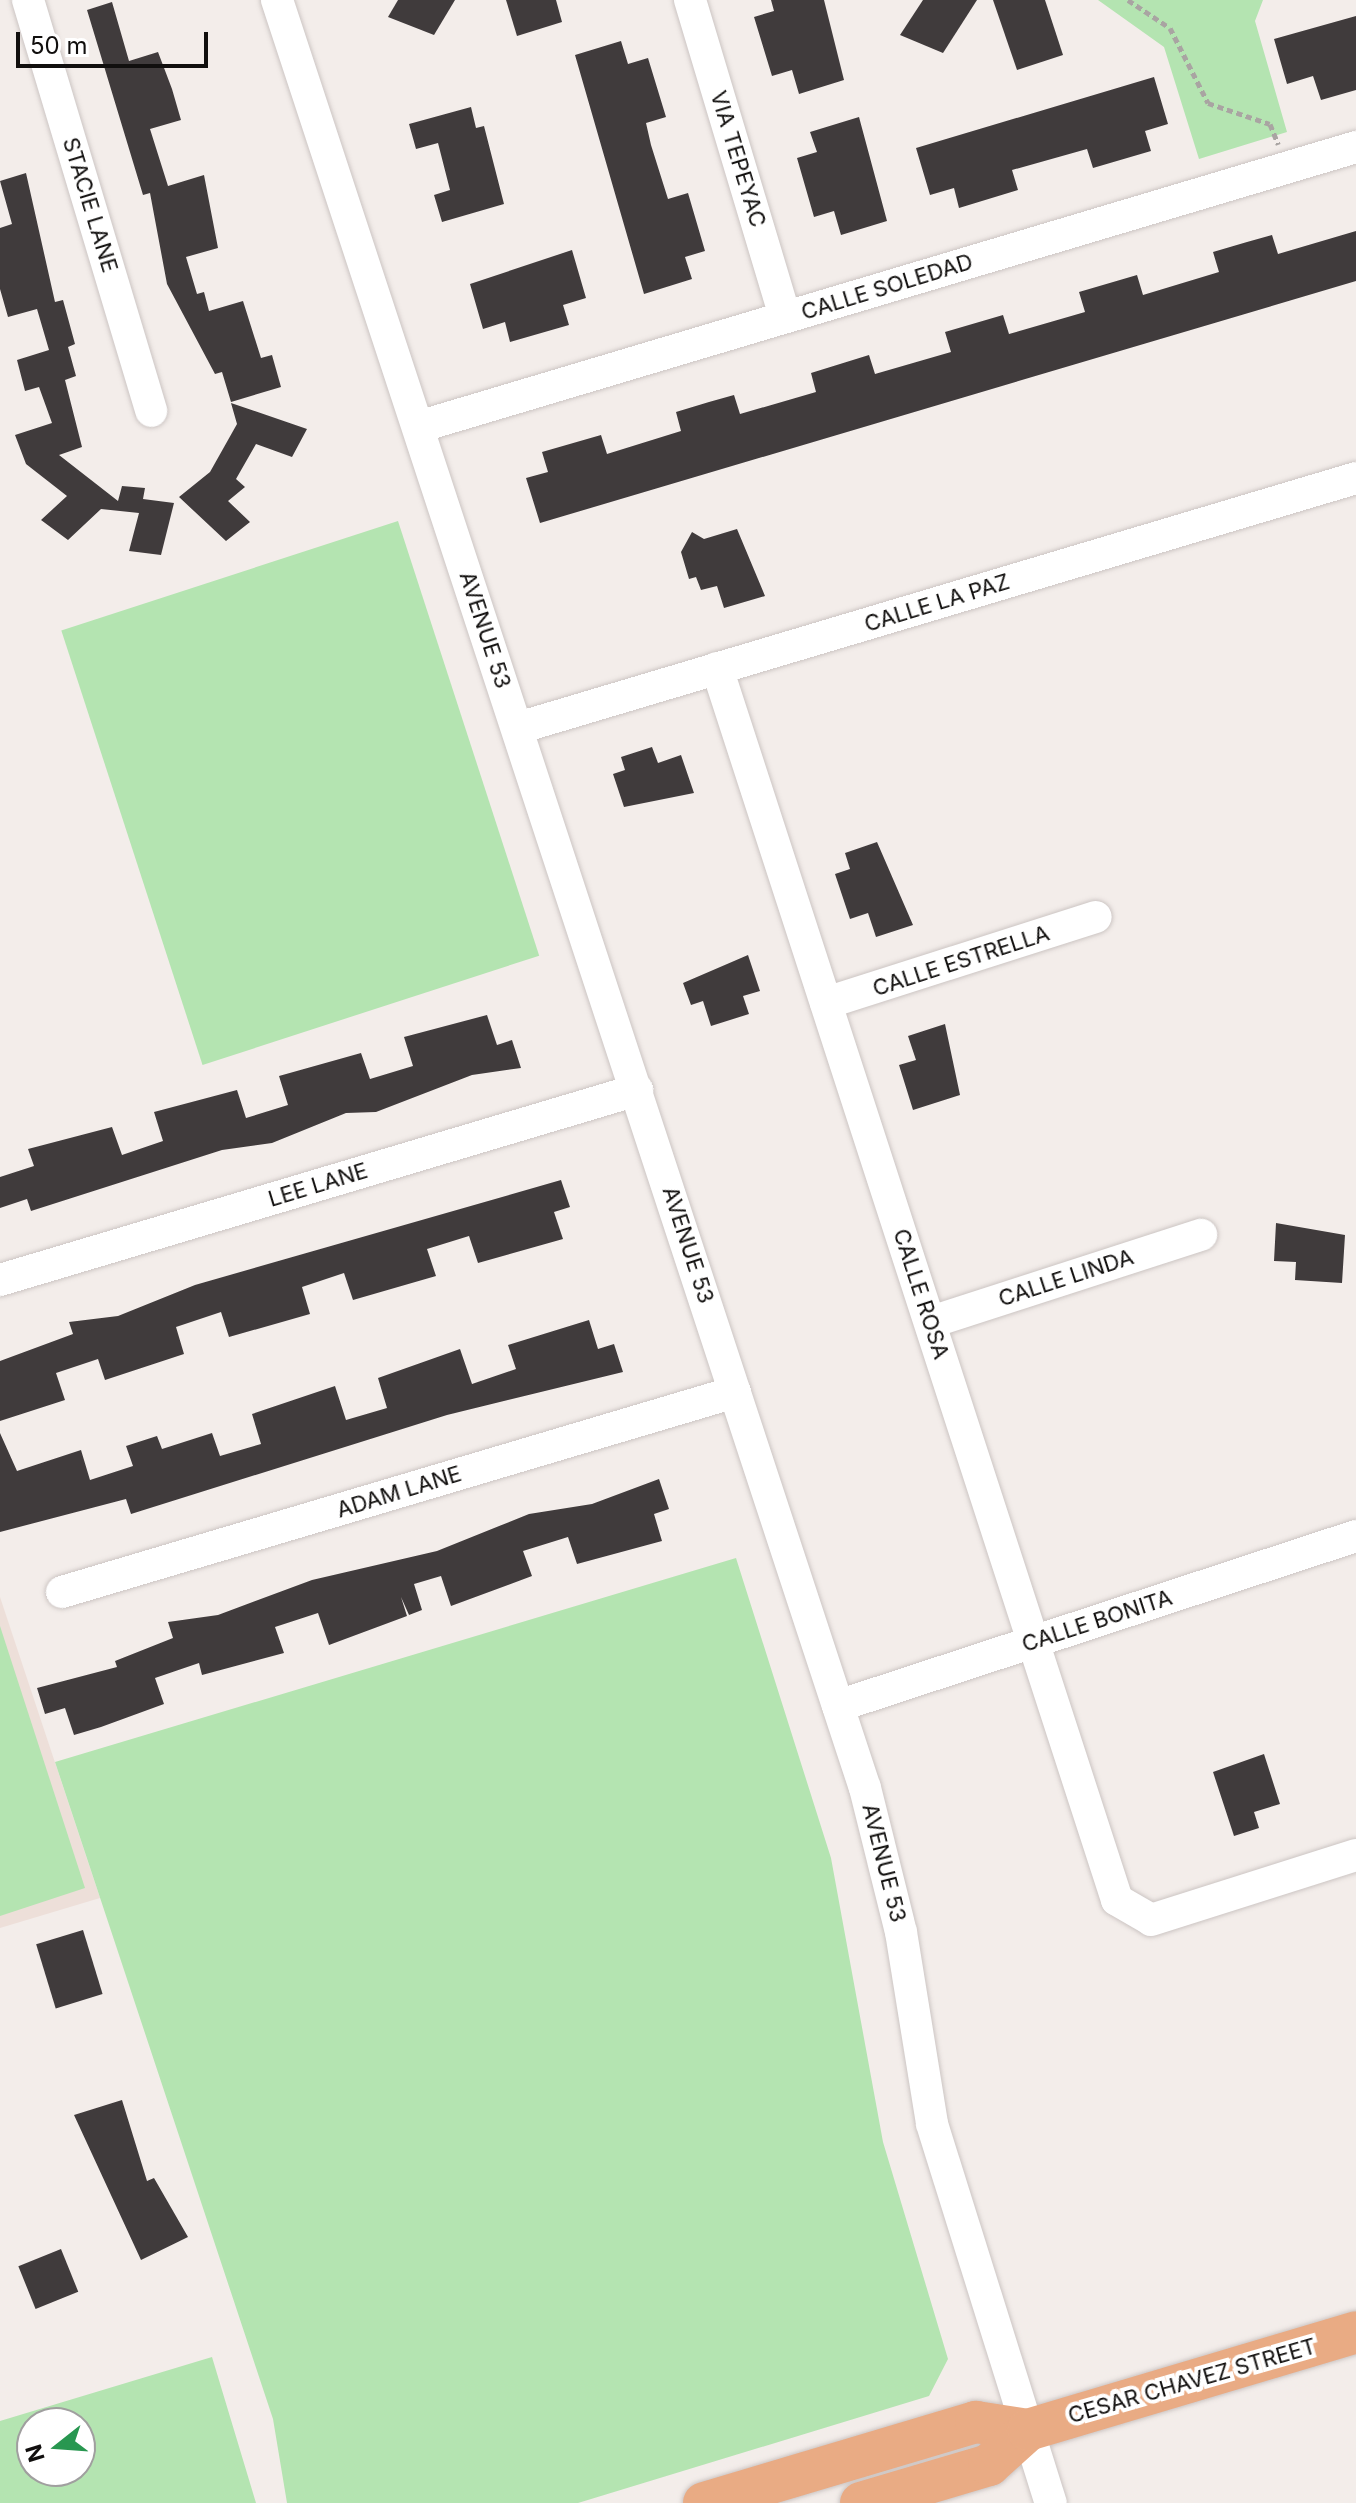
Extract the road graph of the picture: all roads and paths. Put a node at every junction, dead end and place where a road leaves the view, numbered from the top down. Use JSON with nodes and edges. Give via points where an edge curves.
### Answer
{"nodes":[{"id":1,"x":28,"y":0,"type":"edge"},
{"id":2,"x":277,"y":0,"type":"edge"},
{"id":3,"x":690,"y":0,"type":"edge"},
{"id":4,"x":1128,"y":0,"type":"edge"},
{"id":5,"x":1356,"y":147,"type":"edge"},
{"id":6,"x":1285,"y":168,"type":"junction"},
{"id":7,"x":785,"y":317,"type":"junction"},
{"id":8,"x":151,"y":411,"type":"dead end"},
{"id":9,"x":418,"y":427,"type":"junction"},
{"id":10,"x":1356,"y":478,"type":"edge"},
{"id":11,"x":717,"y":668,"type":"junction"},
{"id":12,"x":518,"y":728,"type":"junction"},
{"id":13,"x":1096,"y":917,"type":"dead end"},
{"id":14,"x":826,"y":1003,"type":"junction"},
{"id":15,"x":637,"y":1090,"type":"junction"},
{"id":16,"x":1201,"y":1235,"type":"dead end"},
{"id":17,"x":0,"y":1280,"type":"edge"},
{"id":18,"x":931,"y":1322,"type":"junction"},
{"id":19,"x":735,"y":1392,"type":"junction"},
{"id":20,"x":1356,"y":1536,"type":"edge"},
{"id":21,"x":62,"y":1592,"type":"dead end"},
{"id":22,"x":1036,"y":1640,"type":"junction"},
{"id":23,"x":838,"y":1706,"type":"junction"},
{"id":24,"x":1356,"y":1855,"type":"edge"},
{"id":25,"x":1356,"y":2332,"type":"edge"},
{"id":26,"x":1028,"y":2430,"type":"junction"},
{"id":27,"x":704,"y":2503,"type":"edge"},
{"id":28,"x":861,"y":2503,"type":"edge"},
{"id":29,"x":1051,"y":2503,"type":"edge"}],
"edges":[{"from":1,"to":8,"type":"street","name":"STACIE LANE"},
{"from":2,"to":9,"type":"street","name":"AVENUE 53"},
{"from":3,"to":7,"type":"street","name":"VIA TEPEYAC"},
{"from":4,"to":6,"type":"path","via":[[1170,28],[1208,103],[1270,124]]},
{"from":5,"to":6,"type":"street","name":"CALLE SOLEDAD"},
{"from":6,"to":7,"type":"street","name":"CALLE SOLEDAD"},
{"from":7,"to":9,"type":"street","name":"CALLE SOLEDAD"},
{"from":9,"to":12,"type":"street","name":"AVENUE 53"},
{"from":10,"to":11,"type":"street","name":"CALLE LA PAZ"},
{"from":11,"to":12,"type":"street","name":"CALLE LA PAZ"},
{"from":11,"to":14,"type":"street","name":"CALLE ROSA"},
{"from":12,"to":15,"type":"street","name":"AVENUE 53"},
{"from":13,"to":14,"type":"street","name":"CALLE ESTRELLA"},
{"from":14,"to":18,"type":"street","name":"CALLE ROSA"},
{"from":15,"to":17,"type":"street","name":"LEE LANE"},
{"from":15,"to":19,"type":"street","name":"AVENUE 53"},
{"from":16,"to":18,"type":"street","name":"CALLE LINDA"},
{"from":18,"to":22,"type":"street","name":"CALLE ROSA"},
{"from":19,"to":21,"type":"street","name":"ADAM LANE"},
{"from":19,"to":23,"type":"street","name":"AVENUE 53"},
{"from":20,"to":22,"type":"street","name":"CALLE BONITA"},
{"from":22,"to":23,"type":"street","name":"CALLE BONITA"},
{"from":22,"to":24,"type":"street","name":"CALLE ROSA","via":[[1112,1885],[1131,1915],[1168,1916]]},
{"from":23,"to":26,"type":"street","name":"AVENUE 53","via":[[887,1868],[932,2124]]},
{"from":25,"to":26,"type":"main road","name":"CESAR CHAVEZ STREET"},
{"from":26,"to":27,"type":"main road","name":"CESAR CHAVEZ STREET","via":[[976,2422]]},
{"from":26,"to":28,"type":"main road","name":"CESAR CHAVEZ STREET","via":[[989,2465]]},
{"from":26,"to":29,"type":"street","name":"AVENUE 53"}]}
